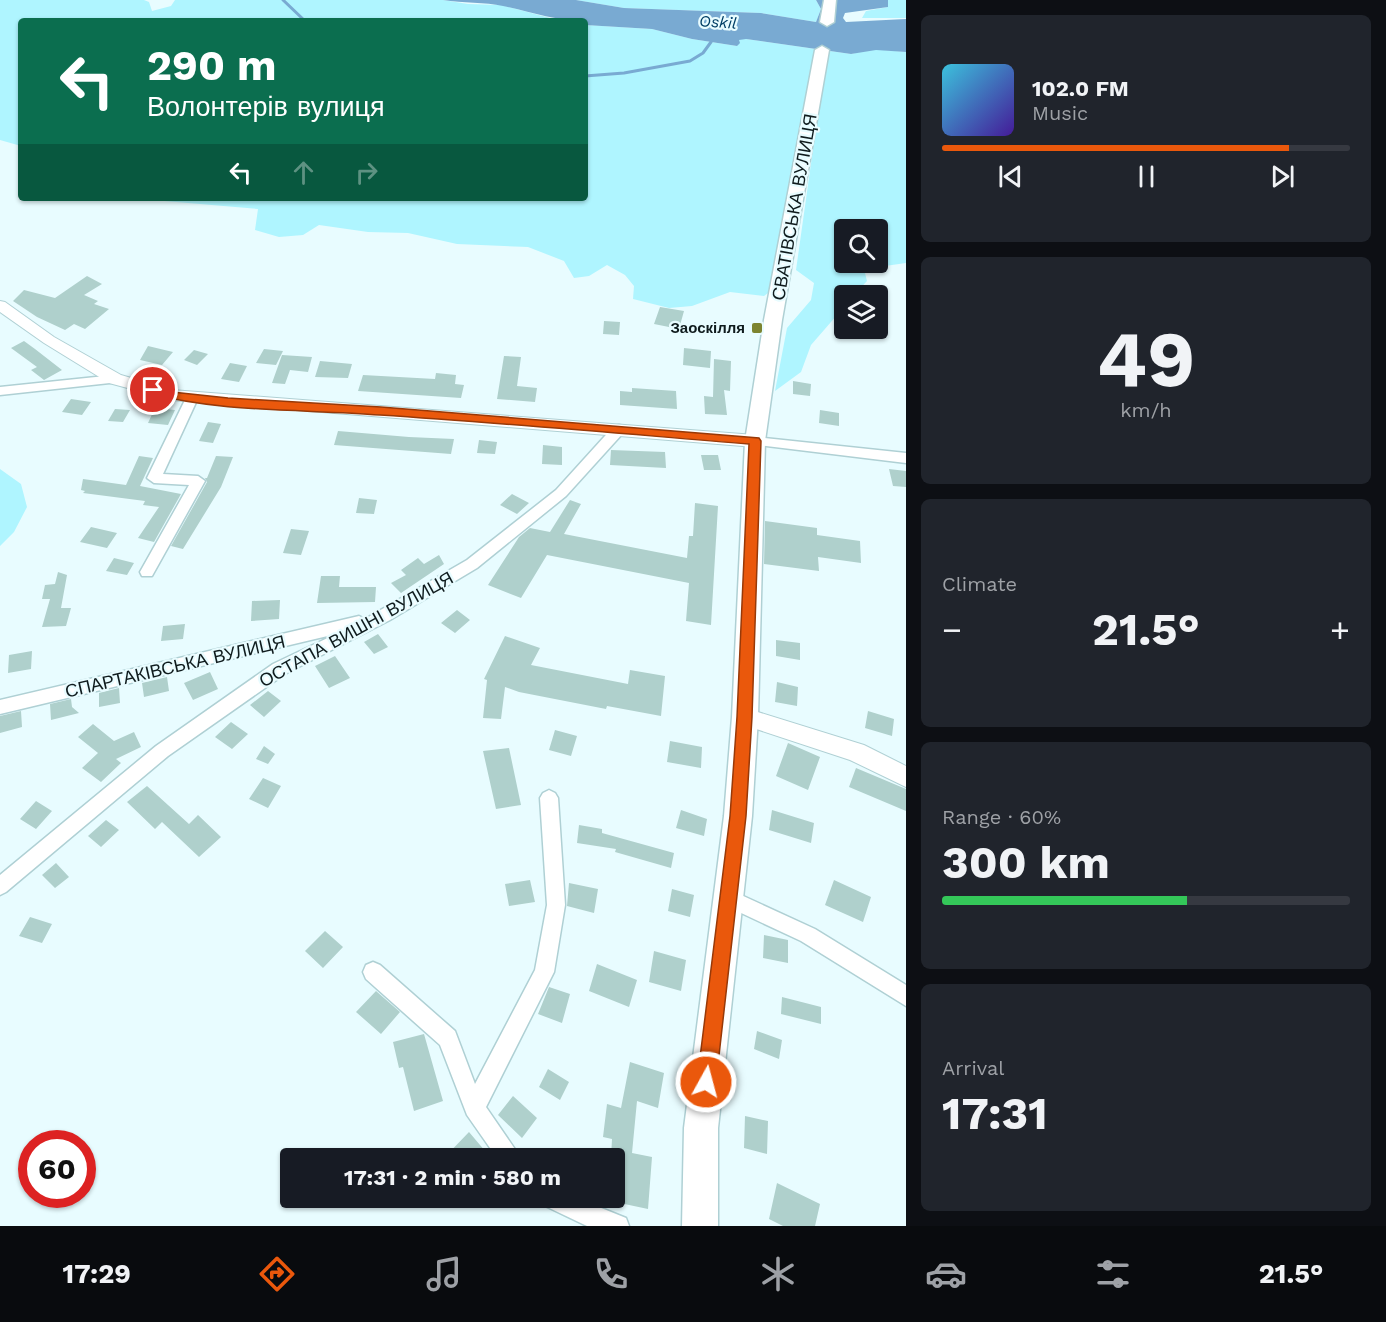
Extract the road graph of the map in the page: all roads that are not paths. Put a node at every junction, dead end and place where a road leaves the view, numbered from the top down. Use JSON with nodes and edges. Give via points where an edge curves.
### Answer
{"nodes":[{"id":1,"x":830,"y":0,"type":"edge"},
{"id":2,"x":827,"y":21,"type":"dead end"},
{"id":3,"x":822,"y":50,"type":"dead end"},
{"id":4,"x":0,"y":305,"type":"edge"},
{"id":5,"x":115,"y":379,"type":"junction"},
{"id":6,"x":0,"y":391,"type":"edge"},
{"id":7,"x":192,"y":398,"type":"junction"},
{"id":8,"x":619,"y":429,"type":"junction"},
{"id":9,"x":755,"y":441,"type":"junction"},
{"id":10,"x":906,"y":458,"type":"edge"},
{"id":11,"x":147,"y":572,"type":"dead end"},
{"id":12,"x":386,"y":616,"type":"junction"},
{"id":13,"x":0,"y":707,"type":"edge"},
{"id":14,"x":745,"y":717,"type":"junction"},
{"id":15,"x":906,"y":777,"type":"edge"},
{"id":16,"x":549,"y":798,"type":"dead end"},
{"id":17,"x":0,"y":886,"type":"edge"},
{"id":18,"x":728,"y":898,"type":"junction"},
{"id":19,"x":373,"y":972,"type":"dead end"},
{"id":20,"x":906,"y":996,"type":"edge"},
{"id":21,"x":474,"y":1108,"type":"junction"},
{"id":22,"x":503,"y":1148,"type":"edge"},
{"id":23,"x":573,"y":1208,"type":"edge"},
{"id":24,"x":618,"y":1226,"type":"edge"},
{"id":25,"x":700,"y":1226,"type":"edge"}],
"edges":[{"from":1,"to":2,"type":"main road"},
{"from":3,"to":9,"type":"main road","name":"СВАТІВСЬКА ВУЛИЦЯ"},
{"from":4,"to":5,"type":"street"},
{"from":5,"to":6,"type":"street"},
{"from":5,"to":7,"type":"street"},
{"from":7,"to":8,"type":"street"},
{"from":7,"to":11,"type":"street","via":[[154,478],[198,481]]},
{"from":8,"to":9,"type":"street"},
{"from":8,"to":12,"type":"street","name":"ОСТАПА ВИШНІ ВУЛИЦЯ","via":[[561,493],[481,557]]},
{"from":9,"to":10,"type":"street"},
{"from":9,"to":14,"type":"main road","name":"СВАТІВСЬКА ВУЛИЦЯ"},
{"from":12,"to":13,"type":"street","name":"СПАРТАКІВСЬКА ВУЛИЦЯ"},
{"from":12,"to":17,"type":"street","name":"ОСТАПА ВИШНІ ВУЛИЦЯ","via":[[279,669],[162,751]]},
{"from":14,"to":15,"type":"street","via":[[856,752]]},
{"from":14,"to":18,"type":"main road","name":"СВАТІВСЬКА ВУЛИЦЯ"},
{"from":16,"to":21,"type":"street","via":[[556,905],[544,972]]},
{"from":18,"to":20,"type":"street","via":[[808,935]]},
{"from":18,"to":25,"type":"main road","name":"СВАТІВСЬКА ВУЛИЦЯ","via":[[701,1128]]},
{"from":19,"to":21,"type":"street","via":[[448,1038]]},
{"from":21,"to":22,"type":"street"},
{"from":23,"to":24,"type":"street"}]}
